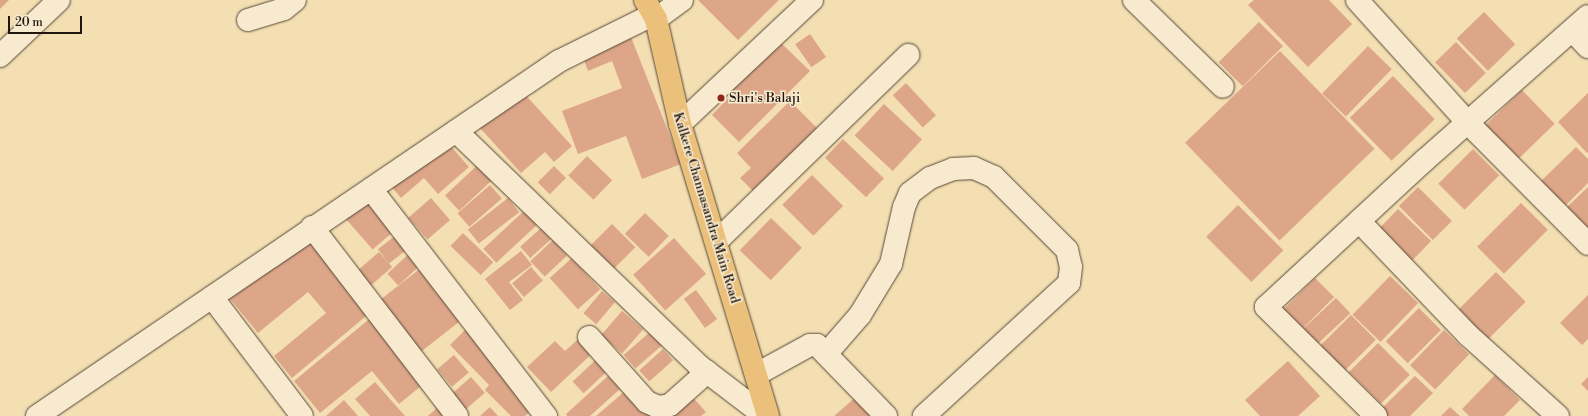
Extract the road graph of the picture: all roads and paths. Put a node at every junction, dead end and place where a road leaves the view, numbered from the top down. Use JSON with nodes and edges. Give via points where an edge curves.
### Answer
{"nodes":[{"id":1,"x":59,"y":0,"type":"edge"},
{"id":2,"x":295,"y":0,"type":"edge"},
{"id":3,"x":682,"y":0,"type":"edge"},
{"id":4,"x":812,"y":0,"type":"edge"},
{"id":5,"x":1134,"y":0,"type":"edge"},
{"id":6,"x":1357,"y":0,"type":"edge"},
{"id":7,"x":652,"y":11,"type":"edge"},
{"id":8,"x":248,"y":20,"type":"dead end"},
{"id":9,"x":1580,"y":24,"type":"edge"},
{"id":10,"x":1588,"y":47,"type":"edge"},
{"id":11,"x":908,"y":55,"type":"dead end"},
{"id":12,"x":0,"y":56,"type":"edge"},
{"id":13,"x":1223,"y":86,"type":"dead end"},
{"id":14,"x":680,"y":124,"type":"junction"},
{"id":15,"x":1469,"y":124,"type":"junction"},
{"id":16,"x":456,"y":131,"type":"junction"},
{"id":17,"x":371,"y":189,"type":"junction"},
{"id":18,"x":1359,"y":221,"type":"junction"},
{"id":19,"x":312,"y":228,"type":"junction"},
{"id":20,"x":717,"y":241,"type":"junction"},
{"id":21,"x":1588,"y":244,"type":"edge"},
{"id":22,"x":212,"y":297,"type":"junction"},
{"id":23,"x":589,"y":337,"type":"dead end"},
{"id":24,"x":826,"y":354,"type":"junction"},
{"id":25,"x":707,"y":372,"type":"junction"},
{"id":26,"x":757,"y":374,"type":"junction"},
{"id":27,"x":37,"y":416,"type":"edge"},
{"id":28,"x":302,"y":416,"type":"edge"},
{"id":29,"x":457,"y":416,"type":"edge"},
{"id":30,"x":546,"y":416,"type":"edge"},
{"id":31,"x":765,"y":416,"type":"edge"},
{"id":32,"x":768,"y":416,"type":"edge"},
{"id":33,"x":886,"y":416,"type":"edge"},
{"id":34,"x":924,"y":416,"type":"edge"},
{"id":35,"x":1376,"y":416,"type":"edge"},
{"id":36,"x":1558,"y":416,"type":"edge"}],
"edges":[{"from":1,"to":12,"type":"street"},
{"from":2,"to":8,"type":"street","via":[[284,9]]},
{"from":3,"to":7,"type":"street"},
{"from":4,"to":14,"type":"street"},
{"from":5,"to":13,"type":"street"},
{"from":6,"to":15,"type":"street"},
{"from":7,"to":14,"type":"main road","name":"Kalkere Channasandra Main Road"},
{"from":7,"to":16,"type":"street","via":[[559,61]]},
{"from":9,"to":10,"type":"street"},
{"from":9,"to":15,"type":"street"},
{"from":11,"to":20,"type":"street"},
{"from":14,"to":20,"type":"main road","name":"Kalkere Channasandra Main Road"},
{"from":15,"to":18,"type":"street"},
{"from":15,"to":21,"type":"street"},
{"from":16,"to":17,"type":"street"},
{"from":16,"to":25,"type":"street"},
{"from":17,"to":19,"type":"street"},
{"from":17,"to":30,"type":"street"},
{"from":18,"to":35,"type":"street","via":[[1266,307]]},
{"from":18,"to":36,"type":"street","via":[[1468,335]]},
{"from":19,"to":22,"type":"street"},
{"from":19,"to":29,"type":"street"},
{"from":20,"to":26,"type":"main road","name":"Kalkere Channasandra Main Road"},
{"from":22,"to":27,"type":"street"},
{"from":22,"to":28,"type":"street"},
{"from":23,"to":25,"type":"street","via":[[647,402],[658,407],[670,405]]},
{"from":24,"to":26,"type":"street","via":[[818,345],[810,344]]},
{"from":24,"to":33,"type":"street"},
{"from":24,"to":34,"type":"street","via":[[860,315],[892,264],[904,207],[910,193],[930,178],[953,169],[974,168],[994,177],[1067,250],[1069,283]]},
{"from":25,"to":31,"type":"street"},
{"from":26,"to":32,"type":"main road","name":"Kalkere Channasandra Main Road"}]}
